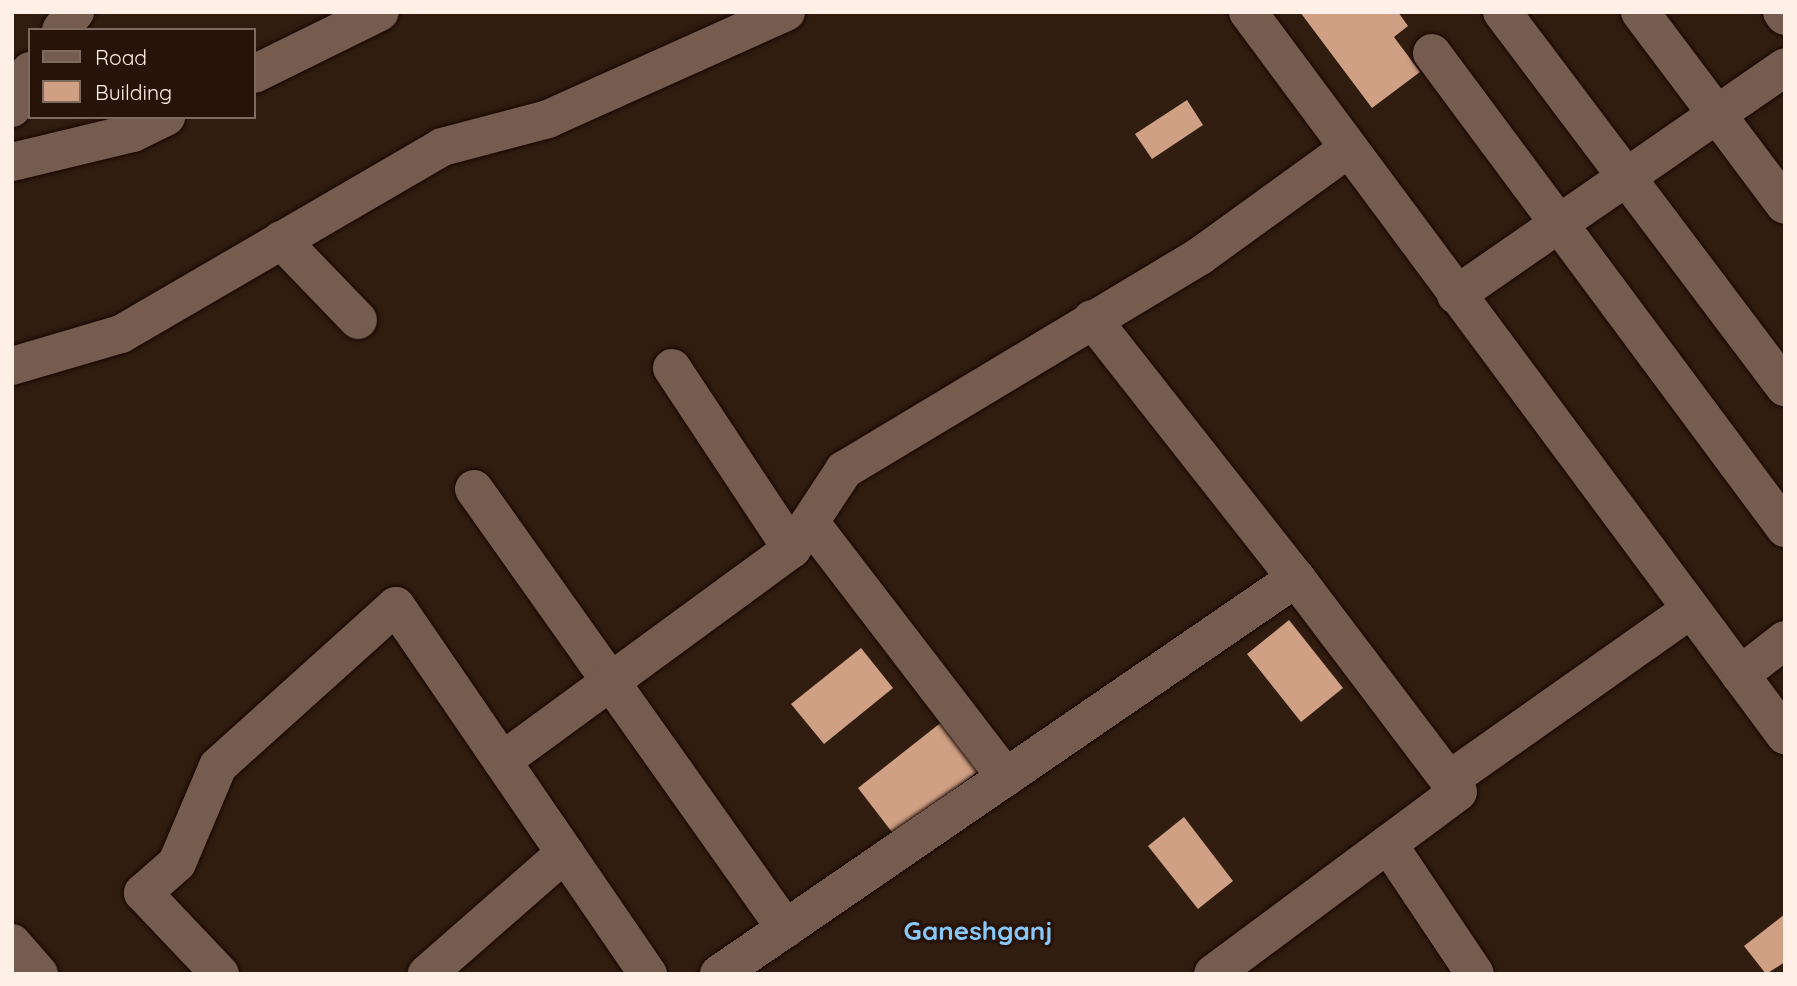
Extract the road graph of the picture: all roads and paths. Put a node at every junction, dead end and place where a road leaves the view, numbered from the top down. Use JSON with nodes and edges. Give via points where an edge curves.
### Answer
{"nodes":[{"id":1,"x":75,"y":12,"type":"edge"},
{"id":2,"x":380,"y":12,"type":"edge"},
{"id":3,"x":786,"y":12,"type":"edge"},
{"id":4,"x":1248,"y":12,"type":"edge"},
{"id":5,"x":1502,"y":12,"type":"edge"},
{"id":6,"x":1640,"y":12,"type":"edge"},
{"id":7,"x":63,"y":28,"type":"edge"},
{"id":8,"x":1432,"y":53,"type":"dead end"},
{"id":9,"x":1785,"y":67,"type":"edge"},
{"id":10,"x":256,"y":73,"type":"edge"},
{"id":11,"x":28,"y":74,"type":"edge"},
{"id":12,"x":12,"y":108,"type":"edge"},
{"id":13,"x":1715,"y":116,"type":"junction"},
{"id":14,"x":162,"y":119,"type":"edge"},
{"id":15,"x":1348,"y":149,"type":"junction"},
{"id":16,"x":12,"y":162,"type":"edge"},
{"id":17,"x":1626,"y":177,"type":"junction"},
{"id":18,"x":1785,"y":205,"type":"edge"},
{"id":19,"x":1558,"y":224,"type":"junction"},
{"id":20,"x":281,"y":240,"type":"junction"},
{"id":21,"x":1456,"y":295,"type":"junction"},
{"id":22,"x":1092,"y":319,"type":"junction"},
{"id":23,"x":358,"y":320,"type":"dead end"},
{"id":24,"x":12,"y":366,"type":"edge"},
{"id":25,"x":672,"y":368,"type":"dead end"},
{"id":26,"x":1785,"y":387,"type":"edge"},
{"id":27,"x":474,"y":489,"type":"dead end"},
{"id":28,"x":1785,"y":528,"type":"edge"},
{"id":29,"x":801,"y":535,"type":"junction"},
{"id":30,"x":1296,"y":578,"type":"junction"},
{"id":31,"x":1690,"y":610,"type":"junction"},
{"id":32,"x":1785,"y":640,"type":"edge"},
{"id":33,"x":1740,"y":675,"type":"junction"},
{"id":34,"x":611,"y":682,"type":"junction"},
{"id":35,"x":1785,"y":734,"type":"edge"},
{"id":36,"x":502,"y":761,"type":"junction"},
{"id":37,"x":1006,"y":777,"type":"junction"},
{"id":38,"x":1449,"y":780,"type":"junction"},
{"id":39,"x":1388,"y":844,"type":"junction"},
{"id":40,"x":565,"y":853,"type":"junction"},
{"id":41,"x":12,"y":943,"type":"edge"},
{"id":42,"x":772,"y":951,"type":"edge"},
{"id":43,"x":1232,"y":969,"type":"edge"},
{"id":44,"x":39,"y":974,"type":"edge"},
{"id":45,"x":220,"y":974,"type":"edge"},
{"id":46,"x":427,"y":974,"type":"edge"},
{"id":47,"x":648,"y":974,"type":"edge"},
{"id":48,"x":719,"y":974,"type":"edge"},
{"id":49,"x":1475,"y":974,"type":"edge"}],
"edges":[{"from":1,"to":7,"type":"street"},
{"from":2,"to":10,"type":"street"},
{"from":3,"to":20,"type":"street","via":[[548,119],[442,147]]},
{"from":4,"to":15,"type":"street"},
{"from":5,"to":17,"type":"street"},
{"from":6,"to":13,"type":"street"},
{"from":8,"to":19,"type":"street"},
{"from":9,"to":13,"type":"street"},
{"from":11,"to":12,"type":"street"},
{"from":13,"to":17,"type":"street"},
{"from":13,"to":18,"type":"street"},
{"from":14,"to":16,"type":"street","via":[[133,133]]},
{"from":15,"to":21,"type":"street"},
{"from":15,"to":22,"type":"street","via":[[1200,256]]},
{"from":17,"to":19,"type":"street"},
{"from":17,"to":26,"type":"street"},
{"from":19,"to":21,"type":"street"},
{"from":19,"to":28,"type":"street"},
{"from":20,"to":23,"type":"street"},
{"from":20,"to":24,"type":"street","via":[[121,334]]},
{"from":21,"to":31,"type":"street"},
{"from":22,"to":29,"type":"street","via":[[844,471]]},
{"from":22,"to":30,"type":"street"},
{"from":25,"to":29,"type":"street"},
{"from":27,"to":34,"type":"street"},
{"from":29,"to":34,"type":"street"},
{"from":29,"to":37,"type":"street"},
{"from":30,"to":37,"type":"street"},
{"from":30,"to":38,"type":"street"},
{"from":31,"to":33,"type":"street"},
{"from":31,"to":38,"type":"street"},
{"from":32,"to":33,"type":"street"},
{"from":33,"to":35,"type":"street"},
{"from":34,"to":36,"type":"street"},
{"from":34,"to":42,"type":"street"},
{"from":36,"to":40,"type":"street"},
{"from":36,"to":45,"type":"street","via":[[396,606],[218,766],[177,863],[143,893]]},
{"from":37,"to":42,"type":"street"},
{"from":38,"to":39,"type":"street","via":[[1458,792]]},
{"from":39,"to":43,"type":"street"},
{"from":39,"to":49,"type":"street"},
{"from":40,"to":46,"type":"street"},
{"from":40,"to":47,"type":"street"},
{"from":41,"to":44,"type":"street"},
{"from":42,"to":48,"type":"street"}]}
